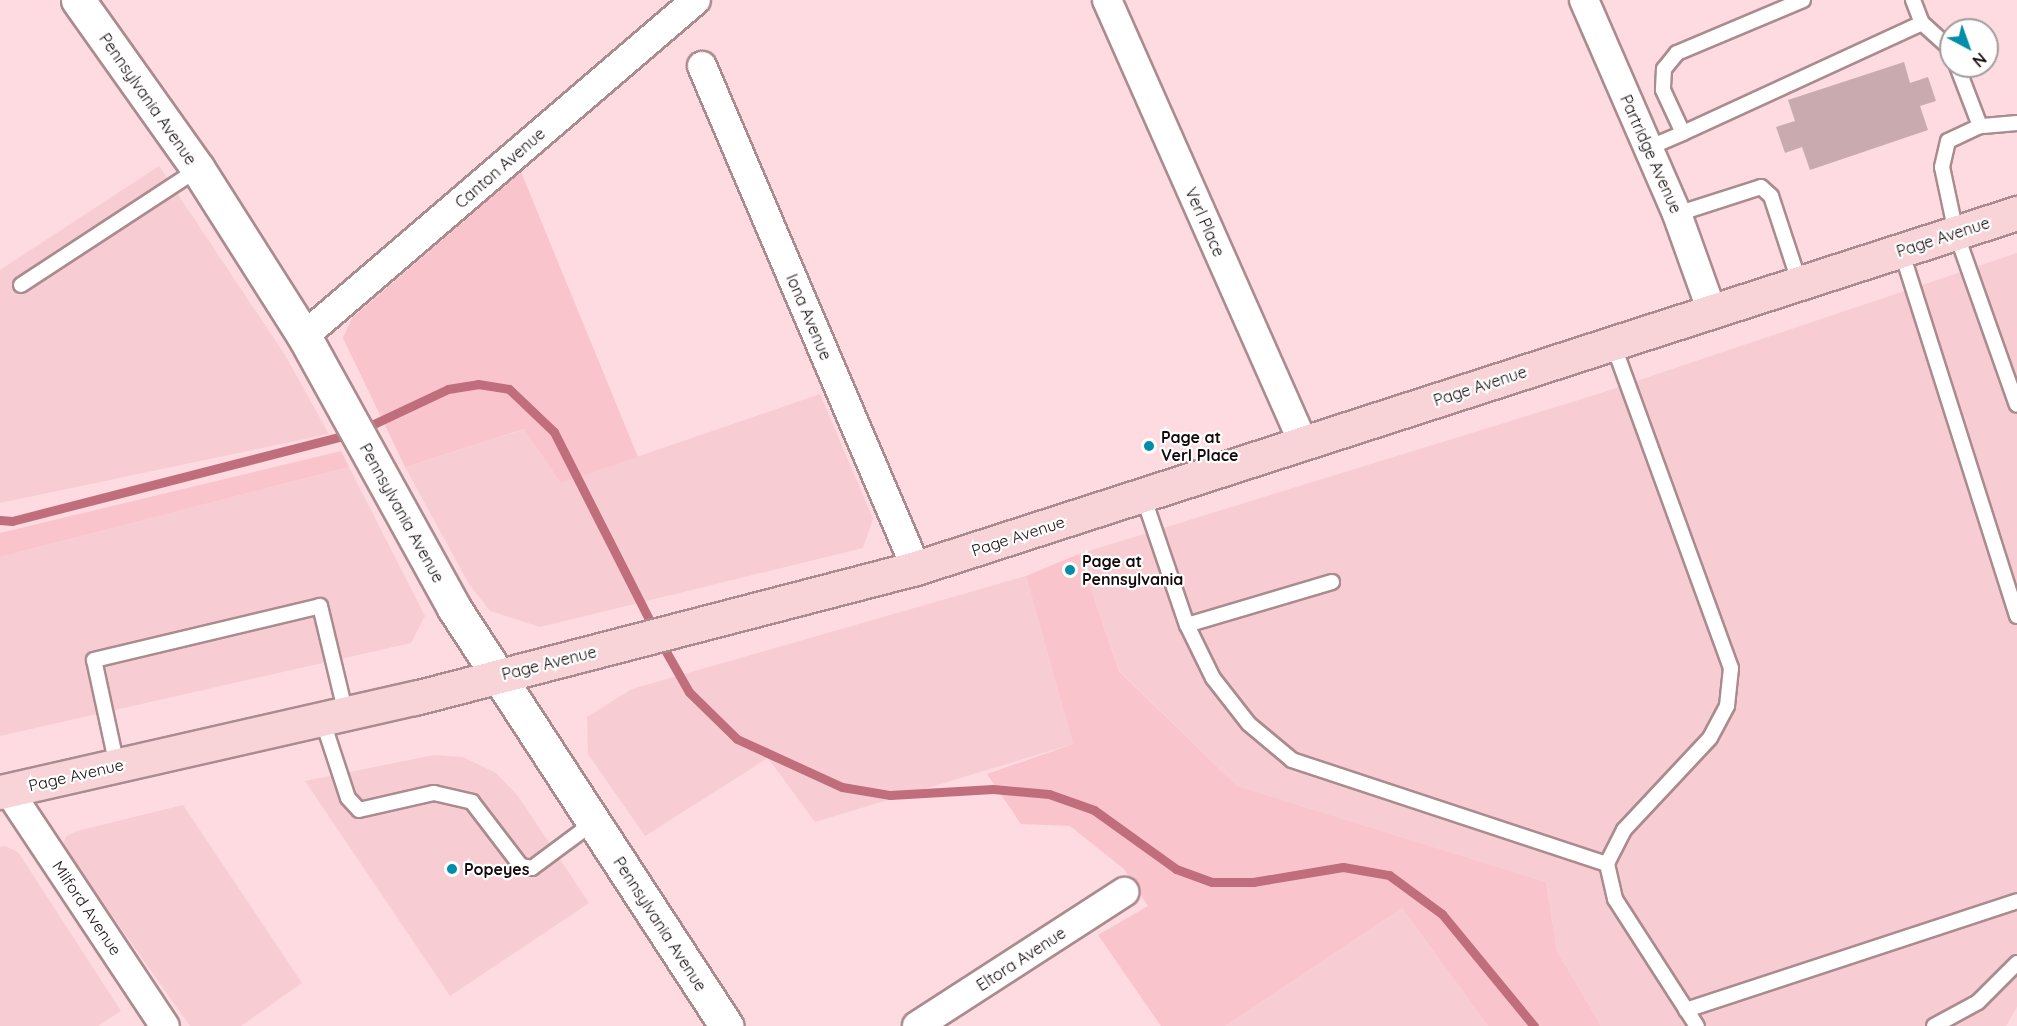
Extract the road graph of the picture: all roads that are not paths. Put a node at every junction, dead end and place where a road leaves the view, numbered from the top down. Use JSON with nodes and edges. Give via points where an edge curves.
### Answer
{"nodes":[{"id":1,"x":78,"y":0,"type":"edge"},
{"id":2,"x":696,"y":0,"type":"edge"},
{"id":3,"x":1107,"y":0,"type":"edge"},
{"id":4,"x":1584,"y":0,"type":"edge"},
{"id":5,"x":1803,"y":0,"type":"edge"},
{"id":6,"x":1913,"y":0,"type":"edge"},
{"id":7,"x":1922,"y":23,"type":"junction"},
{"id":8,"x":1939,"y":38,"type":"edge"},
{"id":9,"x":702,"y":66,"type":"dead end"},
{"id":10,"x":1962,"y":78,"type":"edge"},
{"id":11,"x":2017,"y":123,"type":"edge"},
{"id":12,"x":1980,"y":126,"type":"junction"},
{"id":13,"x":1683,"y":132,"type":"junction"},
{"id":14,"x":1648,"y":148,"type":"junction"},
{"id":15,"x":198,"y":170,"type":"junction"},
{"id":16,"x":2017,"y":213,"type":"edge"},
{"id":17,"x":1677,"y":214,"type":"junction"},
{"id":18,"x":1956,"y":233,"type":"junction"},
{"id":19,"x":1901,"y":250,"type":"junction"},
{"id":20,"x":1800,"y":284,"type":"junction"},
{"id":21,"x":21,"y":285,"type":"dead end"},
{"id":22,"x":1712,"y":312,"type":"junction"},
{"id":23,"x":304,"y":336,"type":"junction"},
{"id":24,"x":1613,"y":344,"type":"junction"},
{"id":25,"x":2017,"y":405,"type":"edge"},
{"id":26,"x":1303,"y":443,"type":"junction"},
{"id":27,"x":1143,"y":496,"type":"junction"},
{"id":28,"x":916,"y":568,"type":"junction"},
{"id":29,"x":1332,"y":582,"type":"dead end"},
{"id":30,"x":2017,"y":616,"type":"edge"},
{"id":31,"x":1187,"y":625,"type":"junction"},
{"id":32,"x":496,"y":676,"type":"junction"},
{"id":33,"x":334,"y":717,"type":"junction"},
{"id":34,"x":117,"y":766,"type":"junction"},
{"id":35,"x":4,"y":791,"type":"edge"},
{"id":36,"x":594,"y":822,"type":"junction"},
{"id":37,"x":1607,"y":864,"type":"junction"},
{"id":38,"x":1124,"y":892,"type":"dead end"},
{"id":39,"x":2017,"y":901,"type":"edge"},
{"id":40,"x":2017,"y":963,"type":"edge"},
{"id":41,"x":1686,"y":1010,"type":"junction"},
{"id":42,"x":165,"y":1026,"type":"edge"},
{"id":43,"x":726,"y":1026,"type":"edge"},
{"id":44,"x":917,"y":1026,"type":"edge"},
{"id":45,"x":1697,"y":1026,"type":"edge"},
{"id":46,"x":1934,"y":1026,"type":"edge"}],
"edges":[{"from":1,"to":15,"type":"street","name":"Pennsylvania Avenue"},
{"from":2,"to":23,"type":"street","name":"Canton Avenue"},
{"from":3,"to":26,"type":"street","name":"Verl Place"},
{"from":4,"to":14,"type":"street","name":"Partridge Avenue"},
{"from":5,"to":13,"type":"lane","via":[[1677,53],[1664,69],[1663,90]]},
{"from":6,"to":7,"type":"lane"},
{"from":7,"to":8,"type":"lane"},
{"from":7,"to":13,"type":"lane"},
{"from":9,"to":28,"type":"street","name":"Iona Avenue"},
{"from":10,"to":12,"type":"lane"},
{"from":11,"to":12,"type":"lane"},
{"from":12,"to":18,"type":"lane","via":[[1948,141],[1942,167]]},
{"from":13,"to":14,"type":"lane"},
{"from":14,"to":17,"type":"street","name":"Partridge Avenue"},
{"from":15,"to":21,"type":"lane"},
{"from":15,"to":23,"type":"street","name":"Pennsylvania Avenue"},
{"from":16,"to":18,"type":"main road","name":"Page Avenue"},
{"from":17,"to":20,"type":"lane","via":[[1761,188],[1771,196]]},
{"from":17,"to":22,"type":"street","name":"Partridge Avenue"},
{"from":18,"to":19,"type":"main road","name":"Page Avenue"},
{"from":18,"to":25,"type":"lane"},
{"from":19,"to":20,"type":"main road","name":"Page Avenue"},
{"from":19,"to":30,"type":"lane"},
{"from":20,"to":22,"type":"main road","name":"Page Avenue"},
{"from":22,"to":24,"type":"main road","name":"Page Avenue"},
{"from":23,"to":32,"type":"street","name":"Pennsylvania Avenue"},
{"from":24,"to":26,"type":"main road","name":"Page Avenue"},
{"from":24,"to":37,"type":"lane","via":[[1731,668],[1727,706],[1710,738],[1624,830]]},
{"from":26,"to":27,"type":"main road","name":"Page Avenue"},
{"from":27,"to":28,"type":"main road","name":"Page Avenue"},
{"from":27,"to":31,"type":"lane"},
{"from":28,"to":32,"type":"main road","name":"Page Avenue"},
{"from":29,"to":31,"type":"lane"},
{"from":31,"to":37,"type":"lane","via":[[1213,678],[1249,724],[1292,760]]},
{"from":32,"to":33,"type":"main road","name":"Page Avenue"},
{"from":32,"to":36,"type":"street","name":"Pennsylvania Avenue"},
{"from":33,"to":34,"type":"main road","name":"Page Avenue"},
{"from":33,"to":34,"type":"lane","via":[[320,606],[93,660]]},
{"from":33,"to":36,"type":"lane","via":[[348,798],[359,810],[434,793],[472,802],[521,866],[532,868]]},
{"from":34,"to":35,"type":"main road","name":"Page Avenue"},
{"from":35,"to":42,"type":"street","name":"Milford Avenue"},
{"from":36,"to":43,"type":"street","name":"Pennsylvania Avenue"},
{"from":37,"to":41,"type":"lane","via":[[1615,899]]},
{"from":38,"to":44,"type":"street","name":"Eltora Avenue"},
{"from":39,"to":41,"type":"lane"},
{"from":40,"to":46,"type":"lane","via":[[1978,1002]]},
{"from":41,"to":45,"type":"lane"}]}
